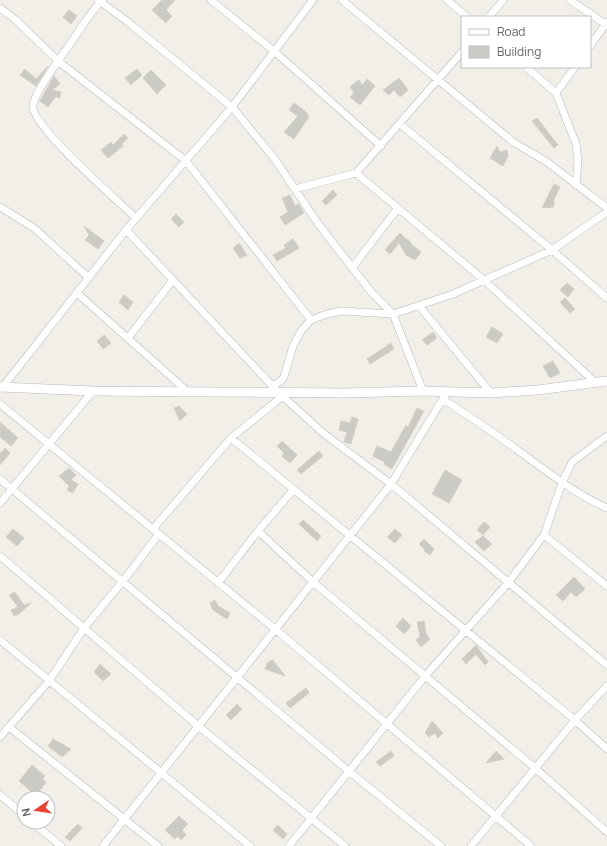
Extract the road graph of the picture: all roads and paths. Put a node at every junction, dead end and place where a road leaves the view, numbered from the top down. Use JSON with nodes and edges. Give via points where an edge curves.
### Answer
{"nodes":[{"id":1,"x":3,"y":0,"type":"edge"},
{"id":2,"x":211,"y":0,"type":"edge"},
{"id":3,"x":313,"y":0,"type":"edge"},
{"id":4,"x":342,"y":0,"type":"edge"},
{"id":5,"x":447,"y":0,"type":"edge"},
{"id":6,"x":503,"y":0,"type":"edge"},
{"id":7,"x":570,"y":0,"type":"edge"},
{"id":8,"x":101,"y":1,"type":"edge"},
{"id":9,"x":0,"y":4,"type":"edge"},
{"id":10,"x":0,"y":8,"type":"edge"},
{"id":11,"x":466,"y":16,"type":"edge"},
{"id":12,"x":490,"y":16,"type":"edge"},
{"id":13,"x":606,"y":24,"type":"edge"},
{"id":14,"x":591,"y":45,"type":"edge"},
{"id":15,"x":274,"y":51,"type":"junction"},
{"id":16,"x":461,"y":53,"type":"edge"},
{"id":17,"x":58,"y":61,"type":"junction"},
{"id":18,"x":527,"y":68,"type":"edge"},
{"id":19,"x":574,"y":68,"type":"edge"},
{"id":20,"x":439,"y":80,"type":"junction"},
{"id":21,"x":556,"y":92,"type":"junction"},
{"id":22,"x":232,"y":107,"type":"junction"},
{"id":23,"x":400,"y":124,"type":"junction"},
{"id":24,"x":381,"y":146,"type":"junction"},
{"id":25,"x":186,"y":161,"type":"junction"},
{"id":26,"x":356,"y":173,"type":"junction"},
{"id":27,"x":576,"y":185,"type":"junction"},
{"id":28,"x":294,"y":189,"type":"junction"},
{"id":29,"x":0,"y":207,"type":"edge"},
{"id":30,"x":398,"y":208,"type":"junction"},
{"id":31,"x":607,"y":208,"type":"edge"},
{"id":32,"x":607,"y":212,"type":"edge"},
{"id":33,"x":136,"y":218,"type":"junction"},
{"id":34,"x":126,"y":230,"type":"junction"},
{"id":35,"x":552,"y":250,"type":"junction"},
{"id":36,"x":352,"y":268,"type":"junction"},
{"id":37,"x":89,"y":278,"type":"junction"},
{"id":38,"x":173,"y":280,"type":"junction"},
{"id":39,"x":484,"y":280,"type":"junction"},
{"id":40,"x":77,"y":293,"type":"junction"},
{"id":41,"x":607,"y":298,"type":"edge"},
{"id":42,"x":419,"y":306,"type":"junction"},
{"id":43,"x":393,"y":314,"type":"junction"},
{"id":44,"x":311,"y":320,"type":"junction"},
{"id":45,"x":128,"y":338,"type":"junction"},
{"id":46,"x":607,"y":381,"type":"edge"},
{"id":47,"x":596,"y":383,"type":"junction"},
{"id":48,"x":272,"y":386,"type":"junction"},
{"id":49,"x":1,"y":388,"type":"edge"},
{"id":50,"x":93,"y":391,"type":"junction"},
{"id":51,"x":423,"y":391,"type":"junction"},
{"id":52,"x":188,"y":392,"type":"junction"},
{"id":53,"x":491,"y":393,"type":"junction"},
{"id":54,"x":281,"y":395,"type":"junction"},
{"id":55,"x":445,"y":396,"type":"junction"},
{"id":56,"x":0,"y":404,"type":"edge"},
{"id":57,"x":607,"y":436,"type":"edge"},
{"id":58,"x":231,"y":438,"type":"junction"},
{"id":59,"x":50,"y":443,"type":"junction"},
{"id":60,"x":0,"y":479,"type":"edge"},
{"id":61,"x":562,"y":483,"type":"junction"},
{"id":62,"x":390,"y":484,"type":"junction"},
{"id":63,"x":11,"y":488,"type":"junction"},
{"id":64,"x":294,"y":489,"type":"junction"},
{"id":65,"x":0,"y":503,"type":"edge"},
{"id":66,"x":607,"y":508,"type":"edge"},
{"id":67,"x":153,"y":529,"type":"junction"},
{"id":68,"x":258,"y":531,"type":"junction"},
{"id":69,"x":159,"y":534,"type":"junction"},
{"id":70,"x":350,"y":534,"type":"junction"},
{"id":71,"x":544,"y":535,"type":"junction"},
{"id":72,"x":0,"y":556,"type":"edge"},
{"id":73,"x":123,"y":581,"type":"junction"},
{"id":74,"x":313,"y":582,"type":"junction"},
{"id":75,"x":218,"y":583,"type":"junction"},
{"id":76,"x":508,"y":583,"type":"junction"},
{"id":77,"x":607,"y":586,"type":"edge"},
{"id":78,"x":84,"y":628,"type":"junction"},
{"id":79,"x":275,"y":629,"type":"junction"},
{"id":80,"x":466,"y":630,"type":"junction"},
{"id":81,"x":0,"y":640,"type":"edge"},
{"id":82,"x":607,"y":665,"type":"edge"},
{"id":83,"x":426,"y":675,"type":"junction"},
{"id":84,"x":237,"y":676,"type":"junction"},
{"id":85,"x":48,"y":680,"type":"junction"},
{"id":86,"x":607,"y":686,"type":"edge"},
{"id":87,"x":575,"y":720,"type":"junction"},
{"id":88,"x":388,"y":724,"type":"junction"},
{"id":89,"x":197,"y":725,"type":"junction"},
{"id":90,"x":9,"y":726,"type":"junction"},
{"id":91,"x":0,"y":737,"type":"edge"},
{"id":92,"x":607,"y":749,"type":"edge"},
{"id":93,"x":535,"y":768,"type":"junction"},
{"id":94,"x":160,"y":772,"type":"junction"},
{"id":95,"x":350,"y":772,"type":"junction"},
{"id":96,"x":0,"y":795,"type":"edge"},
{"id":97,"x":16,"y":808,"type":"edge"},
{"id":98,"x":496,"y":815,"type":"junction"},
{"id":99,"x":124,"y":817,"type":"junction"},
{"id":100,"x":311,"y":818,"type":"junction"},
{"id":101,"x":41,"y":830,"type":"edge"},
{"id":102,"x":607,"y":832,"type":"edge"},
{"id":103,"x":60,"y":846,"type":"edge"},
{"id":104,"x":103,"y":846,"type":"edge"},
{"id":105,"x":158,"y":846,"type":"edge"},
{"id":106,"x":250,"y":846,"type":"edge"},
{"id":107,"x":288,"y":846,"type":"edge"},
{"id":108,"x":345,"y":846,"type":"edge"},
{"id":109,"x":441,"y":846,"type":"edge"},
{"id":110,"x":471,"y":846,"type":"edge"},
{"id":111,"x":531,"y":846,"type":"edge"}],
"edges":[{"from":1,"to":9,"type":"street"},
{"from":2,"to":15,"type":"street"},
{"from":3,"to":15,"type":"street"},
{"from":4,"to":20,"type":"street"},
{"from":5,"to":11,"type":"street"},
{"from":6,"to":12,"type":"street"},
{"from":7,"to":13,"type":"street"},
{"from":8,"to":17,"type":"street"},
{"from":8,"to":22,"type":"street"},
{"from":10,"to":17,"type":"street"},
{"from":13,"to":14,"type":"street"},
{"from":15,"to":22,"type":"street"},
{"from":15,"to":24,"type":"street"},
{"from":16,"to":20,"type":"street"},
{"from":17,"to":25,"type":"street"},
{"from":17,"to":33,"type":"street","via":[[34,100],[34,113],[69,155]]},
{"from":18,"to":21,"type":"street"},
{"from":19,"to":21,"type":"street"},
{"from":20,"to":23,"type":"street"},
{"from":20,"to":27,"type":"street","via":[[513,142],[548,162]]},
{"from":21,"to":27,"type":"street","via":[[576,144]]},
{"from":22,"to":25,"type":"street"},
{"from":22,"to":28,"type":"street","via":[[274,158]]},
{"from":23,"to":24,"type":"street"},
{"from":23,"to":35,"type":"street"},
{"from":24,"to":26,"type":"street"},
{"from":25,"to":33,"type":"street"},
{"from":25,"to":44,"type":"street"},
{"from":26,"to":28,"type":"street"},
{"from":26,"to":30,"type":"street"},
{"from":27,"to":31,"type":"street"},
{"from":28,"to":36,"type":"street"},
{"from":29,"to":37,"type":"street","via":[[34,228]]},
{"from":30,"to":36,"type":"street"},
{"from":30,"to":39,"type":"street"},
{"from":32,"to":35,"type":"street"},
{"from":33,"to":34,"type":"street"},
{"from":34,"to":37,"type":"street"},
{"from":34,"to":38,"type":"street"},
{"from":35,"to":39,"type":"street"},
{"from":35,"to":41,"type":"street"},
{"from":36,"to":43,"type":"street"},
{"from":37,"to":40,"type":"street"},
{"from":38,"to":45,"type":"street"},
{"from":38,"to":48,"type":"street"},
{"from":39,"to":42,"type":"street"},
{"from":39,"to":47,"type":"street"},
{"from":40,"to":45,"type":"street"},
{"from":40,"to":49,"type":"street"},
{"from":42,"to":43,"type":"street"},
{"from":42,"to":53,"type":"street"},
{"from":43,"to":44,"type":"street","via":[[341,310]]},
{"from":43,"to":51,"type":"street"},
{"from":44,"to":48,"type":"street","via":[[293,346],[284,377]]},
{"from":45,"to":52,"type":"street"},
{"from":46,"to":47,"type":"main road"},
{"from":47,"to":53,"type":"main road"},
{"from":48,"to":54,"type":"street"},
{"from":49,"to":50,"type":"main road"},
{"from":50,"to":52,"type":"main road"},
{"from":50,"to":59,"type":"street"},
{"from":51,"to":54,"type":"main road"},
{"from":51,"to":55,"type":"main road"},
{"from":52,"to":54,"type":"main road"},
{"from":53,"to":55,"type":"main road"},
{"from":54,"to":58,"type":"street"},
{"from":54,"to":62,"type":"street","via":[[323,433]]},
{"from":55,"to":61,"type":"street"},
{"from":55,"to":62,"type":"street"},
{"from":56,"to":59,"type":"street"},
{"from":57,"to":61,"type":"street","via":[[572,462]]},
{"from":58,"to":64,"type":"street"},
{"from":58,"to":67,"type":"street"},
{"from":59,"to":63,"type":"street"},
{"from":59,"to":67,"type":"street"},
{"from":60,"to":63,"type":"street"},
{"from":61,"to":66,"type":"street"},
{"from":61,"to":71,"type":"street"},
{"from":62,"to":70,"type":"street"},
{"from":62,"to":76,"type":"street"},
{"from":63,"to":65,"type":"street"},
{"from":63,"to":73,"type":"street"},
{"from":64,"to":68,"type":"street"},
{"from":64,"to":70,"type":"street"},
{"from":67,"to":69,"type":"street"},
{"from":68,"to":74,"type":"street"},
{"from":68,"to":75,"type":"street"},
{"from":69,"to":73,"type":"street"},
{"from":69,"to":75,"type":"street"},
{"from":70,"to":74,"type":"street"},
{"from":70,"to":80,"type":"street"},
{"from":71,"to":76,"type":"street"},
{"from":71,"to":77,"type":"street"},
{"from":72,"to":78,"type":"street"},
{"from":73,"to":78,"type":"street"},
{"from":73,"to":84,"type":"street"},
{"from":74,"to":79,"type":"street"},
{"from":74,"to":83,"type":"street"},
{"from":75,"to":79,"type":"street"},
{"from":76,"to":80,"type":"street"},
{"from":76,"to":82,"type":"street"},
{"from":78,"to":85,"type":"street"},
{"from":78,"to":89,"type":"street"},
{"from":79,"to":84,"type":"street"},
{"from":79,"to":88,"type":"street"},
{"from":80,"to":83,"type":"street"},
{"from":80,"to":87,"type":"street"},
{"from":81,"to":85,"type":"street"},
{"from":83,"to":88,"type":"street"},
{"from":83,"to":93,"type":"street"},
{"from":84,"to":89,"type":"street"},
{"from":84,"to":95,"type":"street"},
{"from":85,"to":90,"type":"street"},
{"from":85,"to":94,"type":"street"},
{"from":86,"to":87,"type":"street"},
{"from":87,"to":92,"type":"street"},
{"from":87,"to":93,"type":"street"},
{"from":88,"to":95,"type":"street"},
{"from":88,"to":98,"type":"street"},
{"from":89,"to":94,"type":"street"},
{"from":89,"to":100,"type":"street"},
{"from":90,"to":91,"type":"street"},
{"from":90,"to":99,"type":"street"},
{"from":93,"to":98,"type":"street"},
{"from":93,"to":102,"type":"street"},
{"from":94,"to":99,"type":"street"},
{"from":94,"to":106,"type":"street"},
{"from":95,"to":100,"type":"street"},
{"from":95,"to":109,"type":"street"},
{"from":96,"to":97,"type":"street"},
{"from":98,"to":110,"type":"street"},
{"from":98,"to":111,"type":"street"},
{"from":99,"to":104,"type":"street"},
{"from":99,"to":105,"type":"street"},
{"from":100,"to":107,"type":"street"},
{"from":100,"to":108,"type":"street"},
{"from":101,"to":103,"type":"street"}]}
